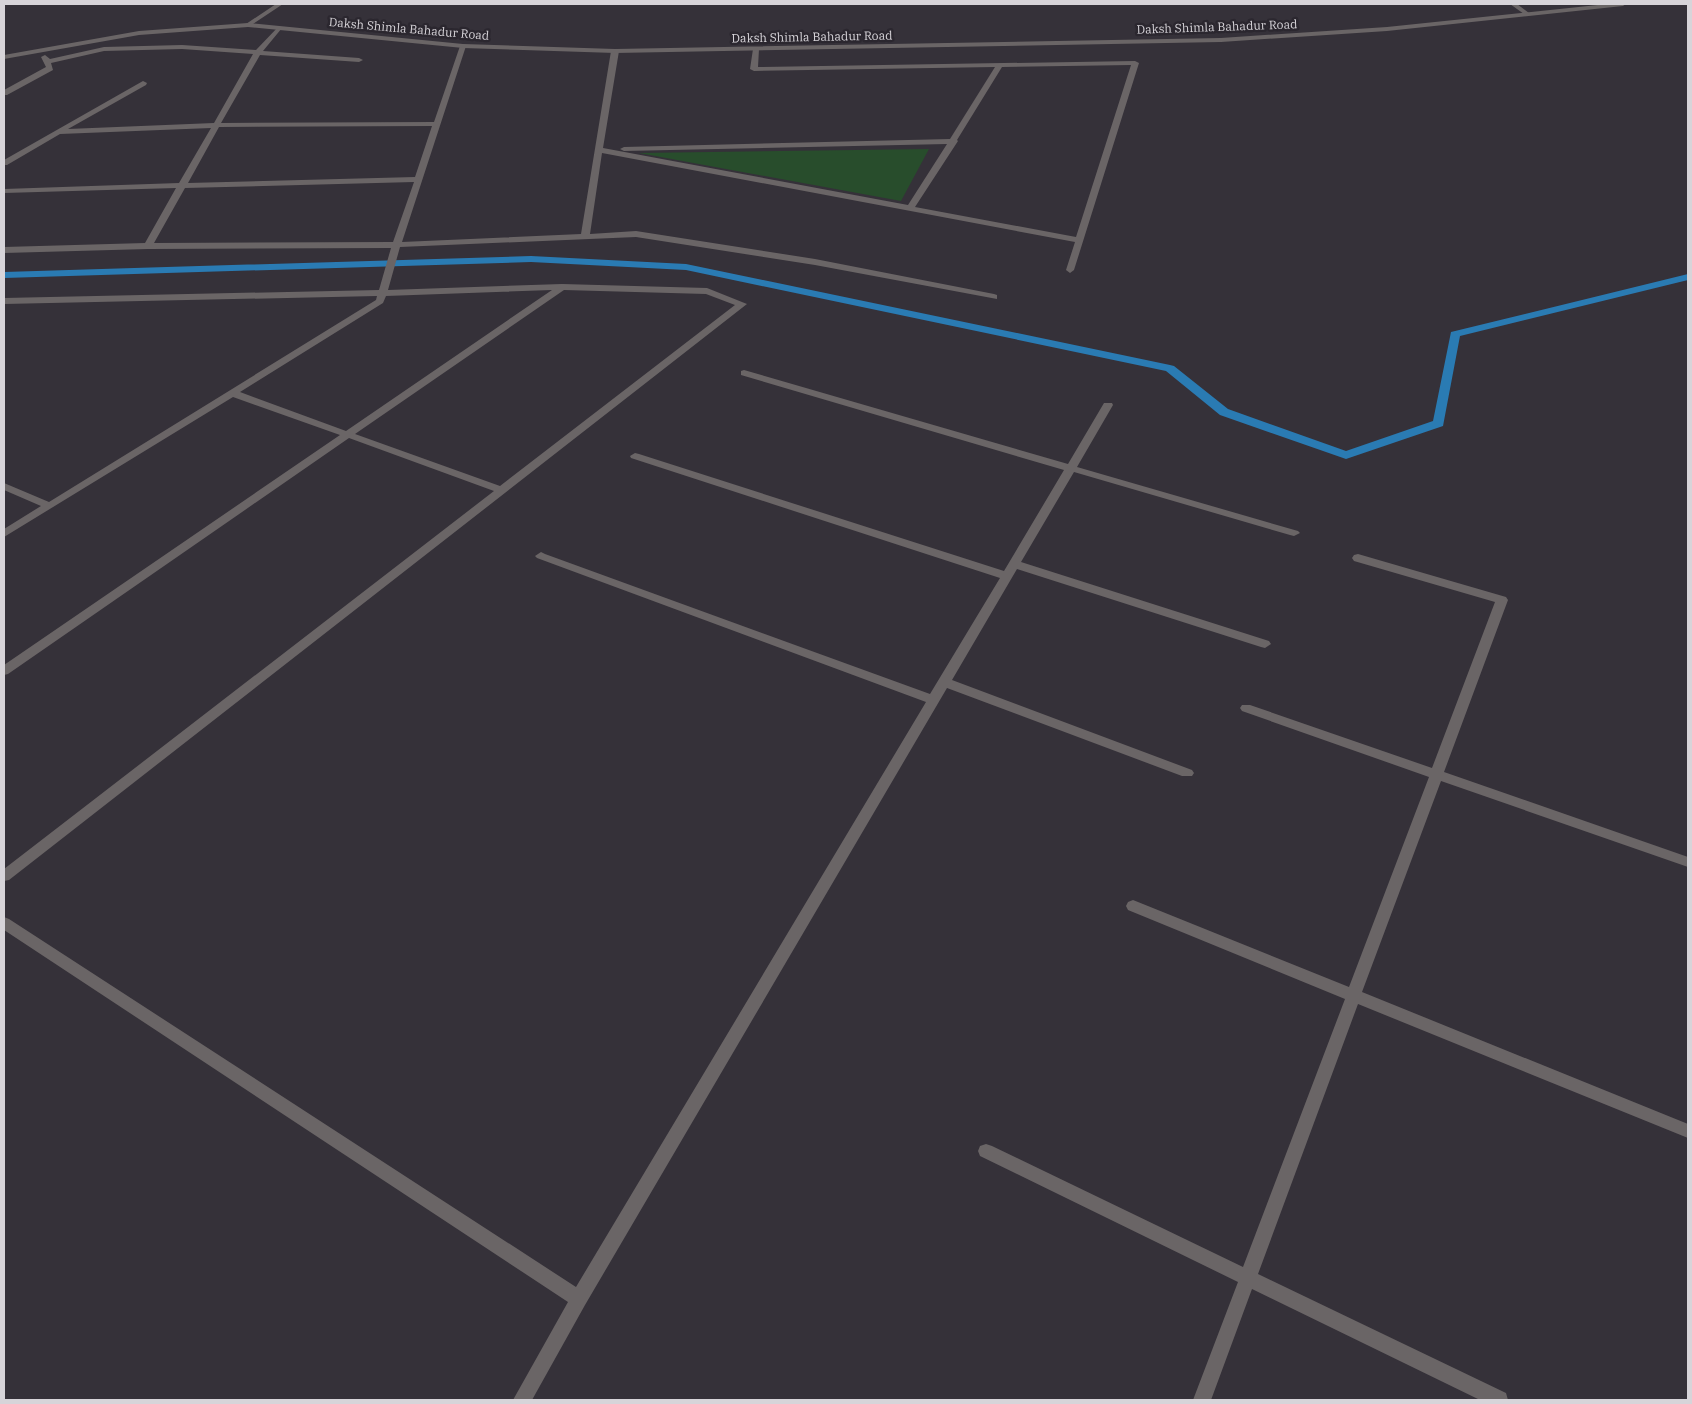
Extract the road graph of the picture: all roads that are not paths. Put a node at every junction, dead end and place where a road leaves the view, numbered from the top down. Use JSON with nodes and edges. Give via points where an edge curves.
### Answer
{"nodes":[{"id":1,"x":280,"y":4,"type":"edge"},
{"id":2,"x":1513,"y":4,"type":"edge"},
{"id":3,"x":1623,"y":4,"type":"edge"},
{"id":4,"x":1526,"y":13,"type":"junction"},
{"id":5,"x":248,"y":25,"type":"junction"},
{"id":6,"x":279,"y":28,"type":"junction"},
{"id":7,"x":463,"y":46,"type":"junction"},
{"id":8,"x":756,"y":49,"type":"junction"},
{"id":9,"x":41,"y":50,"type":"junction"},
{"id":10,"x":614,"y":52,"type":"junction"},
{"id":11,"x":257,"y":53,"type":"junction"},
{"id":12,"x":4,"y":57,"type":"edge"},
{"id":13,"x":359,"y":60,"type":"dead end"},
{"id":14,"x":47,"y":62,"type":"junction"},
{"id":15,"x":1000,"y":65,"type":"junction"},
{"id":16,"x":143,"y":83,"type":"dead end"},
{"id":17,"x":4,"y":93,"type":"edge"},
{"id":18,"x":437,"y":124,"type":"junction"},
{"id":19,"x":216,"y":125,"type":"junction"},
{"id":20,"x":56,"y":132,"type":"junction"},
{"id":21,"x":954,"y":141,"type":"junction"},
{"id":22,"x":599,"y":150,"type":"junction"},
{"id":23,"x":4,"y":163,"type":"edge"},
{"id":24,"x":418,"y":179,"type":"junction"},
{"id":25,"x":182,"y":185,"type":"junction"},
{"id":26,"x":4,"y":191,"type":"edge"},
{"id":27,"x":910,"y":208,"type":"junction"},
{"id":28,"x":585,"y":237,"type":"junction"},
{"id":29,"x":1080,"y":240,"type":"junction"},
{"id":30,"x":148,"y":246,"type":"junction"},
{"id":31,"x":395,"y":248,"type":"junction"},
{"id":32,"x":4,"y":250,"type":"edge"},
{"id":33,"x":1070,"y":270,"type":"dead end"},
{"id":34,"x":562,"y":287,"type":"junction"},
{"id":35,"x":382,"y":293,"type":"junction"},
{"id":36,"x":994,"y":297,"type":"dead end"},
{"id":37,"x":4,"y":301,"type":"edge"},
{"id":38,"x":744,"y":373,"type":"dead end"},
{"id":39,"x":232,"y":393,"type":"junction"},
{"id":40,"x":1108,"y":405,"type":"dead end"},
{"id":41,"x":348,"y":434,"type":"junction"},
{"id":42,"x":636,"y":456,"type":"dead end"},
{"id":43,"x":1070,"y":469,"type":"junction"},
{"id":44,"x":4,"y":486,"type":"edge"},
{"id":45,"x":502,"y":490,"type":"junction"},
{"id":46,"x":50,"y":506,"type":"junction"},
{"id":47,"x":1294,"y":533,"type":"dead end"},
{"id":48,"x":4,"y":534,"type":"edge"},
{"id":49,"x":541,"y":556,"type":"dead end"},
{"id":50,"x":1358,"y":558,"type":"dead end"},
{"id":51,"x":1011,"y":570,"type":"junction"},
{"id":52,"x":1266,"y":644,"type":"dead end"},
{"id":53,"x":4,"y":670,"type":"edge"},
{"id":54,"x":944,"y":682,"type":"junction"},
{"id":55,"x":934,"y":700,"type":"junction"},
{"id":56,"x":1246,"y":708,"type":"dead end"},
{"id":57,"x":1187,"y":773,"type":"dead end"},
{"id":58,"x":1436,"y":775,"type":"junction"},
{"id":59,"x":1688,"y":862,"type":"edge"},
{"id":60,"x":4,"y":876,"type":"edge"},
{"id":61,"x":1133,"y":906,"type":"dead end"},
{"id":62,"x":4,"y":923,"type":"edge"},
{"id":63,"x":1353,"y":996,"type":"junction"},
{"id":64,"x":1688,"y":1131,"type":"edge"},
{"id":65,"x":986,"y":1151,"type":"dead end"},
{"id":66,"x":1248,"y":1278,"type":"junction"},
{"id":67,"x":579,"y":1300,"type":"junction"},
{"id":68,"x":522,"y":1400,"type":"edge"},
{"id":69,"x":1202,"y":1400,"type":"edge"},
{"id":70,"x":1498,"y":1400,"type":"edge"}],
"edges":[{"from":1,"to":5,"type":"street"},
{"from":2,"to":4,"type":"street"},
{"from":3,"to":4,"type":"street","name":"Daksh Shimla Bahadur Road"},
{"from":4,"to":8,"type":"street","name":"Daksh Shimla Bahadur Road","via":[[1388,29],[1221,40]]},
{"from":5,"to":6,"type":"street","name":"Daksh Shimla Bahadur Road"},
{"from":5,"to":9,"type":"street","name":"Daksh Shimla Bahadur Road","via":[[139,33]]},
{"from":6,"to":7,"type":"street","name":"Daksh Shimla Bahadur Road"},
{"from":6,"to":11,"type":"street"},
{"from":7,"to":10,"type":"street","name":"Daksh Shimla Bahadur Road"},
{"from":7,"to":18,"type":"street"},
{"from":8,"to":10,"type":"street","name":"Daksh Shimla Bahadur Road"},
{"from":8,"to":15,"type":"street","via":[[754,69]]},
{"from":9,"to":12,"type":"street","name":"Daksh Shimla Bahadur Road"},
{"from":9,"to":14,"type":"street"},
{"from":10,"to":22,"type":"street"},
{"from":11,"to":13,"type":"street"},
{"from":11,"to":14,"type":"street","via":[[182,47],[104,49]]},
{"from":11,"to":19,"type":"street"},
{"from":14,"to":17,"type":"street","via":[[50,68]]},
{"from":15,"to":21,"type":"street"},
{"from":15,"to":29,"type":"street","via":[[1135,63]]},
{"from":16,"to":20,"type":"street"},
{"from":18,"to":19,"type":"street"},
{"from":18,"to":24,"type":"street"},
{"from":19,"to":20,"type":"street"},
{"from":19,"to":25,"type":"street"},
{"from":20,"to":23,"type":"street"},
{"from":21,"to":22,"type":"street"},
{"from":21,"to":27,"type":"street"},
{"from":22,"to":27,"type":"street"},
{"from":22,"to":28,"type":"street"},
{"from":24,"to":25,"type":"street"},
{"from":24,"to":31,"type":"street"},
{"from":25,"to":26,"type":"street"},
{"from":25,"to":30,"type":"street"},
{"from":27,"to":29,"type":"street"},
{"from":28,"to":31,"type":"street"},
{"from":28,"to":36,"type":"street","via":[[636,234],[815,262]]},
{"from":29,"to":33,"type":"street"},
{"from":30,"to":31,"type":"street"},
{"from":30,"to":32,"type":"street"},
{"from":31,"to":35,"type":"street"},
{"from":34,"to":35,"type":"street"},
{"from":34,"to":41,"type":"street"},
{"from":34,"to":45,"type":"street","via":[[707,291],[742,304]]},
{"from":35,"to":37,"type":"street"},
{"from":35,"to":39,"type":"street","via":[[380,301]]},
{"from":38,"to":43,"type":"street"},
{"from":39,"to":41,"type":"street"},
{"from":39,"to":46,"type":"street"},
{"from":40,"to":43,"type":"street"},
{"from":41,"to":45,"type":"street"},
{"from":41,"to":53,"type":"street"},
{"from":42,"to":51,"type":"street"},
{"from":43,"to":47,"type":"street"},
{"from":43,"to":51,"type":"street"},
{"from":44,"to":46,"type":"street"},
{"from":45,"to":60,"type":"street"},
{"from":46,"to":48,"type":"street"},
{"from":49,"to":55,"type":"street"},
{"from":50,"to":58,"type":"street","via":[[1502,600]]},
{"from":51,"to":52,"type":"street"},
{"from":51,"to":54,"type":"street"},
{"from":54,"to":55,"type":"street"},
{"from":54,"to":57,"type":"street"},
{"from":55,"to":67,"type":"street"},
{"from":56,"to":58,"type":"street"},
{"from":58,"to":59,"type":"street"},
{"from":58,"to":63,"type":"street"},
{"from":61,"to":63,"type":"street"},
{"from":62,"to":67,"type":"street"},
{"from":63,"to":64,"type":"street"},
{"from":63,"to":66,"type":"street"},
{"from":65,"to":66,"type":"street"},
{"from":66,"to":69,"type":"street"},
{"from":66,"to":70,"type":"street"},
{"from":67,"to":68,"type":"street"}]}
